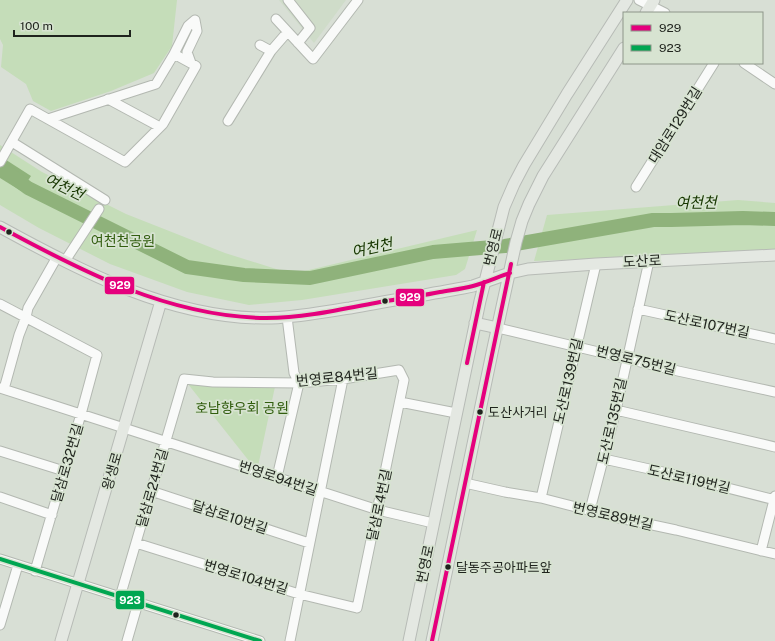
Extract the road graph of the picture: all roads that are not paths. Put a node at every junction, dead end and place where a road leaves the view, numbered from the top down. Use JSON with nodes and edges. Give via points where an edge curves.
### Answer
{"nodes":[{"id":1,"x":288,"y":0,"type":"edge"},
{"id":2,"x":358,"y":0,"type":"edge"},
{"id":3,"x":627,"y":0,"type":"edge"},
{"id":4,"x":639,"y":0,"type":"edge"},
{"id":5,"x":650,"y":6,"type":"edge"},
{"id":6,"x":663,"y":12,"type":"edge"},
{"id":7,"x":276,"y":19,"type":"dead end"},
{"id":8,"x":284,"y":36,"type":"dead end"},
{"id":9,"x":298,"y":43,"type":"junction"},
{"id":10,"x":260,"y":45,"type":"dead end"},
{"id":11,"x":623,"y":50,"type":"edge"},
{"id":12,"x":271,"y":51,"type":"junction"},
{"id":13,"x":174,"y":54,"type":"junction"},
{"id":14,"x":191,"y":63,"type":"junction"},
{"id":15,"x":713,"y":64,"type":"edge"},
{"id":16,"x":745,"y":64,"type":"edge"},
{"id":17,"x":775,"y":84,"type":"edge"},
{"id":18,"x":108,"y":99,"type":"junction"},
{"id":19,"x":48,"y":119,"type":"junction"},
{"id":20,"x":228,"y":121,"type":"dead end"},
{"id":21,"x":160,"y":127,"type":"junction"},
{"id":22,"x":12,"y":142,"type":"junction"},
{"id":23,"x":0,"y":162,"type":"edge"},
{"id":24,"x":636,"y":187,"type":"dead end"},
{"id":25,"x":105,"y":200,"type":"dead end"},
{"id":26,"x":99,"y":209,"type":"dead end"},
{"id":27,"x":0,"y":227,"type":"edge"},
{"id":28,"x":775,"y":255,"type":"edge"},
{"id":29,"x":61,"y":259,"type":"junction"},
{"id":30,"x":649,"y":261,"type":"junction"},
{"id":31,"x":596,"y":264,"type":"junction"},
{"id":32,"x":510,"y":269,"type":"junction"},
{"id":33,"x":484,"y":282,"type":"junction"},
{"id":34,"x":161,"y":301,"type":"junction"},
{"id":35,"x":0,"y":304,"type":"edge"},
{"id":36,"x":638,"y":309,"type":"junction"},
{"id":37,"x":26,"y":317,"type":"junction"},
{"id":38,"x":287,"y":317,"type":"junction"},
{"id":39,"x":475,"y":323,"type":"junction"},
{"id":40,"x":498,"y":328,"type":"junction"},
{"id":41,"x":775,"y":339,"type":"edge"},
{"id":42,"x":576,"y":346,"type":"junction"},
{"id":43,"x":627,"y":358,"type":"junction"},
{"id":44,"x":184,"y":379,"type":"joint"},
{"id":45,"x":343,"y":379,"type":"junction"},
{"id":46,"x":299,"y":382,"type":"junction"},
{"id":47,"x":2,"y":388,"type":"edge"},
{"id":48,"x":775,"y":392,"type":"edge"},
{"id":49,"x":400,"y":402,"type":"junction"},
{"id":50,"x":616,"y":410,"type":"junction"},
{"id":51,"x":456,"y":413,"type":"junction"},
{"id":52,"x":81,"y":414,"type":"junction"},
{"id":53,"x":124,"y":428,"type":"junction"},
{"id":54,"x":166,"y":442,"type":"junction"},
{"id":55,"x":775,"y":447,"type":"edge"},
{"id":56,"x":0,"y":451,"type":"edge"},
{"id":57,"x":604,"y":459,"type":"junction"},
{"id":58,"x":64,"y":471,"type":"junction"},
{"id":59,"x":277,"y":477,"type":"junction"},
{"id":60,"x":465,"y":483,"type":"junction"},
{"id":61,"x":151,"y":491,"type":"junction"},
{"id":62,"x":320,"y":492,"type":"junction"},
{"id":63,"x":0,"y":497,"type":"edge"},
{"id":64,"x":541,"y":498,"type":"junction"},
{"id":65,"x":775,"y":499,"type":"edge"},
{"id":66,"x":378,"y":510,"type":"junction"},
{"id":67,"x":590,"y":510,"type":"junction"},
{"id":68,"x":52,"y":515,"type":"junction"},
{"id":69,"x":434,"y":523,"type":"junction"},
{"id":70,"x":136,"y":543,"type":"junction"},
{"id":71,"x":309,"y":543,"type":"junction"},
{"id":72,"x":761,"y":551,"type":"junction"},
{"id":73,"x":775,"y":554,"type":"edge"},
{"id":74,"x":0,"y":560,"type":"edge"},
{"id":75,"x":18,"y":565,"type":"junction"},
{"id":76,"x":35,"y":571,"type":"junction"},
{"id":77,"x":78,"y":584,"type":"junction"},
{"id":78,"x":299,"y":594,"type":"junction"},
{"id":79,"x":120,"y":597,"type":"junction"},
{"id":80,"x":138,"y":603,"type":"junction"},
{"id":81,"x":357,"y":608,"type":"joint"},
{"id":82,"x":0,"y":625,"type":"edge"},
{"id":83,"x":61,"y":641,"type":"edge"},
{"id":84,"x":127,"y":641,"type":"edge"},
{"id":85,"x":260,"y":641,"type":"edge"},
{"id":86,"x":290,"y":641,"type":"edge"},
{"id":87,"x":409,"y":641,"type":"edge"},
{"id":88,"x":432,"y":641,"type":"edge"}],
"edges":[{"from":1,"to":9,"type":"street","via":[[310,28]]},
{"from":2,"to":9,"type":"street","via":[[313,59]]},
{"from":3,"to":33,"type":"main road","name":"번영로","via":[[524,165],[501,218]]},
{"from":4,"to":5,"type":"street"},
{"from":5,"to":6,"type":"street"},
{"from":7,"to":9,"type":"street"},
{"from":8,"to":12,"type":"street"},
{"from":10,"to":12,"type":"street"},
{"from":11,"to":32,"type":"main road","name":"번영로","via":[[543,176],[522,221]]},
{"from":12,"to":20,"type":"street"},
{"from":13,"to":14,"type":"street"},
{"from":13,"to":14,"type":"street","via":[[188,26],[195,20],[197,31],[187,52]]},
{"from":13,"to":18,"type":"street","via":[[156,84]]},
{"from":14,"to":21,"type":"street","via":[[196,66]]},
{"from":15,"to":24,"type":"street","name":"대암로129번길"},
{"from":16,"to":17,"type":"street"},
{"from":18,"to":19,"type":"street"},
{"from":18,"to":21,"type":"street"},
{"from":19,"to":21,"type":"street","via":[[125,162]]},
{"from":19,"to":22,"type":"street","via":[[30,109]]},
{"from":22,"to":23,"type":"street"},
{"from":22,"to":25,"type":"street"},
{"from":26,"to":29,"type":"street","via":[[74,247]]},
{"from":27,"to":29,"type":"main road","name":"도산로"},
{"from":28,"to":30,"type":"main road","name":"도산로"},
{"from":29,"to":34,"type":"main road","name":"도산로","via":[[123,288]]},
{"from":29,"to":37,"type":"street","via":[[28,308]]},
{"from":30,"to":31,"type":"main road","name":"도산로"},
{"from":30,"to":36,"type":"street","name":"도산로135번길"},
{"from":31,"to":32,"type":"main road","name":"도산로"},
{"from":31,"to":42,"type":"street","name":"도산로139번길"},
{"from":32,"to":33,"type":"main road","name":"도산로"},
{"from":32,"to":40,"type":"main road","name":"번영로"},
{"from":33,"to":38,"type":"main road","name":"도산로","via":[[463,288]]},
{"from":33,"to":39,"type":"main road","name":"번영로"},
{"from":34,"to":38,"type":"main road","name":"도산로","via":[[216,314]]},
{"from":34,"to":53,"type":"main road","name":"왕생로"},
{"from":35,"to":37,"type":"street"},
{"from":36,"to":41,"type":"street","name":"도산로107번길"},
{"from":36,"to":43,"type":"street","name":"도산로135번길"},
{"from":37,"to":47,"type":"street"},
{"from":37,"to":52,"type":"street","name":"달삼로32번길","via":[[97,355]]},
{"from":38,"to":46,"type":"street","via":[[294,373]]},
{"from":39,"to":40,"type":"main road"},
{"from":39,"to":51,"type":"main road","name":"번영로"},
{"from":40,"to":42,"type":"street","name":"번영로75번길"},
{"from":40,"to":60,"type":"main road","name":"번영로"},
{"from":42,"to":43,"type":"street","name":"번영로75번길"},
{"from":42,"to":64,"type":"street","name":"도산로139번길"},
{"from":43,"to":48,"type":"street","name":"번영로75번길"},
{"from":43,"to":50,"type":"street","name":"도산로135번길"},
{"from":44,"to":46,"type":"street","name":"번영로84번길","via":[[213,382]]},
{"from":44,"to":54,"type":"street","name":"달삼로24번길"},
{"from":45,"to":46,"type":"street","name":"번영로84번길"},
{"from":45,"to":49,"type":"street","name":"번영로84번길","via":[[399,370],[404,380]]},
{"from":45,"to":62,"type":"street"},
{"from":46,"to":59,"type":"street"},
{"from":47,"to":52,"type":"street","name":"번영로94번길"},
{"from":49,"to":51,"type":"street"},
{"from":49,"to":66,"type":"street","name":"달삼로4번길"},
{"from":50,"to":55,"type":"street"},
{"from":50,"to":57,"type":"street","name":"도산로135번길"},
{"from":51,"to":69,"type":"main road","name":"번영로"},
{"from":52,"to":53,"type":"street","name":"번영로94번길"},
{"from":52,"to":58,"type":"street","name":"달삼로32번길"},
{"from":53,"to":54,"type":"street","name":"번영로94번길"},
{"from":53,"to":77,"type":"main road","name":"왕생로"},
{"from":54,"to":59,"type":"street","name":"번영로94번길"},
{"from":54,"to":61,"type":"street","name":"달삼로24번길"},
{"from":56,"to":58,"type":"street"},
{"from":57,"to":65,"type":"street","name":"도산로119번길"},
{"from":57,"to":67,"type":"street","name":"도산로135번길"},
{"from":58,"to":68,"type":"street","name":"달삼로32번길"},
{"from":59,"to":62,"type":"street","name":"번영로94번길"},
{"from":60,"to":64,"type":"street","name":"번영로89번길"},
{"from":60,"to":88,"type":"main road","name":"번영로"},
{"from":61,"to":70,"type":"street","name":"달삼로24번길"},
{"from":61,"to":71,"type":"street","name":"달삼로10번길"},
{"from":62,"to":66,"type":"street","name":"번영로94번길"},
{"from":62,"to":71,"type":"street"},
{"from":63,"to":68,"type":"street"},
{"from":64,"to":67,"type":"street","name":"번영로89번길"},
{"from":65,"to":72,"type":"street","name":"도산로119번길"},
{"from":66,"to":69,"type":"street","name":"번영로94번길"},
{"from":66,"to":81,"type":"street","name":"달삼로4번길"},
{"from":67,"to":72,"type":"street","name":"번영로89번길"},
{"from":68,"to":76,"type":"street","name":"달삼로32번길"},
{"from":69,"to":87,"type":"main road","name":"번영로"},
{"from":70,"to":78,"type":"street","name":"번영로104번길"},
{"from":70,"to":79,"type":"street","name":"달삼로24번길"},
{"from":71,"to":78,"type":"street"},
{"from":72,"to":73,"type":"street","name":"번영로89번길"},
{"from":74,"to":75,"type":"street"},
{"from":75,"to":76,"type":"street"},
{"from":75,"to":82,"type":"street"},
{"from":76,"to":77,"type":"street"},
{"from":77,"to":79,"type":"street"},
{"from":77,"to":83,"type":"main road","name":"왕생로"},
{"from":78,"to":81,"type":"street","name":"번영로104번길"},
{"from":78,"to":86,"type":"street"},
{"from":79,"to":80,"type":"street"},
{"from":80,"to":84,"type":"street"},
{"from":80,"to":85,"type":"street"}]}
